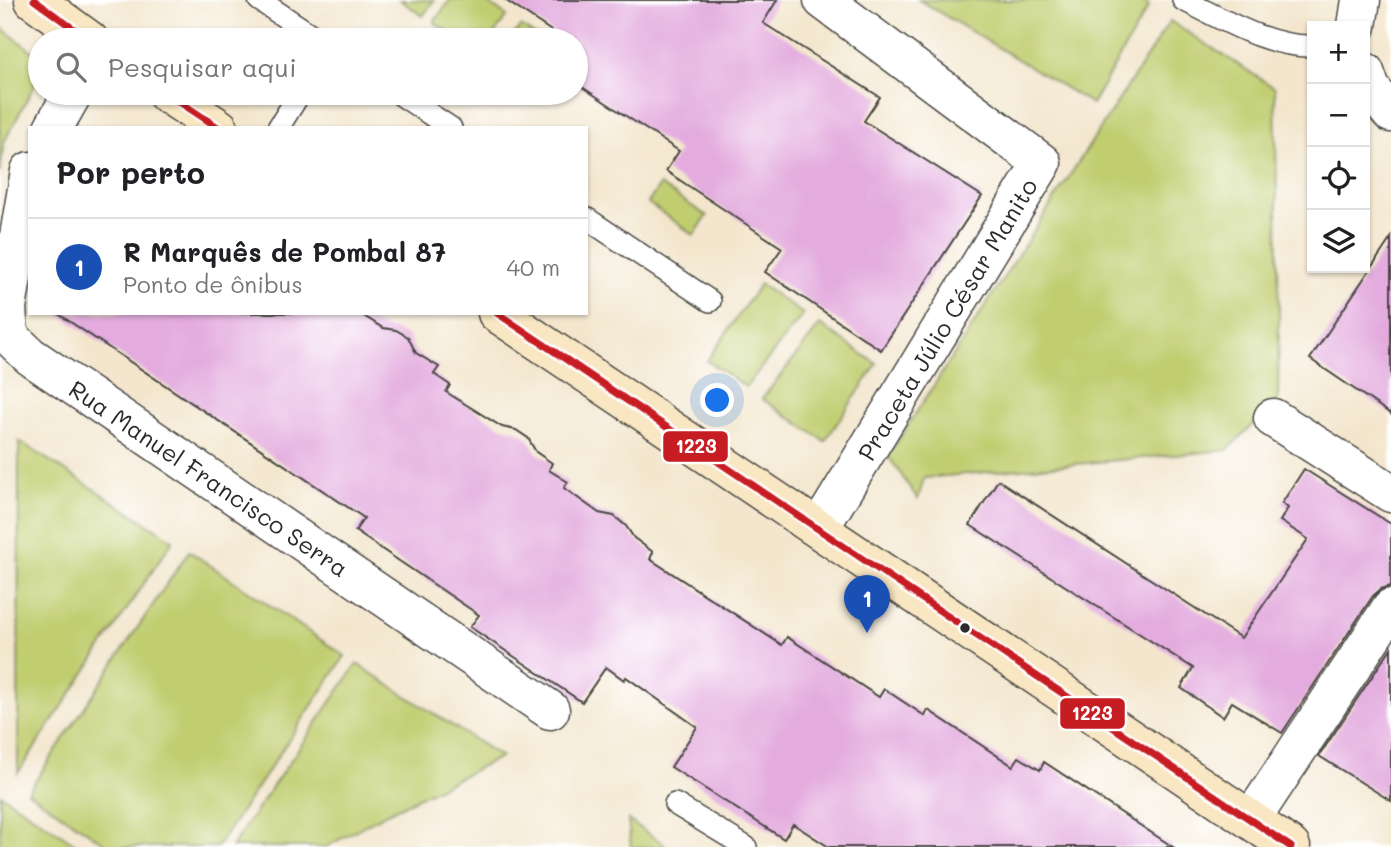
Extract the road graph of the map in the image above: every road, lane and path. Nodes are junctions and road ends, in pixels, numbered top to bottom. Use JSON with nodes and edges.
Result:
{"nodes":[{"id":1,"x":34,"y":0,"type":"edge"},
{"id":2,"x":259,"y":0,"type":"edge"},
{"id":3,"x":823,"y":0,"type":"edge"},
{"id":4,"x":1183,"y":0,"type":"edge"},
{"id":5,"x":1361,"y":0,"type":"edge"},
{"id":6,"x":1358,"y":21,"type":"edge"},
{"id":7,"x":72,"y":28,"type":"edge"},
{"id":8,"x":301,"y":28,"type":"edge"},
{"id":9,"x":1307,"y":46,"type":"edge"},
{"id":10,"x":1369,"y":84,"type":"edge"},
{"id":11,"x":66,"y":105,"type":"edge"},
{"id":12,"x":184,"y":105,"type":"edge"},
{"id":13,"x":292,"y":105,"type":"edge"},
{"id":14,"x":416,"y":105,"type":"edge"},
{"id":15,"x":1391,"y":113,"type":"edge"},
{"id":16,"x":53,"y":126,"type":"edge"},
{"id":17,"x":216,"y":126,"type":"edge"},
{"id":18,"x":279,"y":126,"type":"edge"},
{"id":19,"x":447,"y":126,"type":"edge"},
{"id":20,"x":28,"y":183,"type":"edge"},
{"id":21,"x":588,"y":219,"type":"edge"},
{"id":22,"x":710,"y":301,"type":"dead end"},
{"id":23,"x":500,"y":315,"type":"edge"},
{"id":24,"x":1273,"y":418,"type":"dead end"},
{"id":25,"x":1391,"y":493,"type":"edge"},
{"id":26,"x":819,"y":529,"type":"junction"},
{"id":27,"x":1391,"y":608,"type":"edge"},
{"id":28,"x":550,"y":710,"type":"dead end"},
{"id":29,"x":675,"y":804,"type":"dead end"},
{"id":30,"x":1251,"y":820,"type":"junction"},
{"id":31,"x":746,"y":847,"type":"edge"},
{"id":32,"x":1292,"y":847,"type":"edge"}],
"edges":[{"from":1,"to":7,"type":"street"},
{"from":2,"to":8,"type":"lane"},
{"from":3,"to":26,"type":"street","name":"Praceta Júlio César Manito"},
{"from":4,"to":9,"type":"lane"},
{"from":5,"to":6,"type":"street"},
{"from":10,"to":15,"type":"street"},
{"from":11,"to":16,"type":"street"},
{"from":12,"to":17,"type":"street"},
{"from":13,"to":18,"type":"lane"},
{"from":14,"to":19,"type":"lane"},
{"from":20,"to":28,"type":"street","name":"Rua Manuel Francisco Serra"},
{"from":21,"to":22,"type":"lane"},
{"from":23,"to":26,"type":"street"},
{"from":24,"to":25,"type":"street"},
{"from":26,"to":30,"type":"street"},
{"from":27,"to":30,"type":"street"},
{"from":29,"to":31,"type":"lane"},
{"from":30,"to":32,"type":"street"}]}
